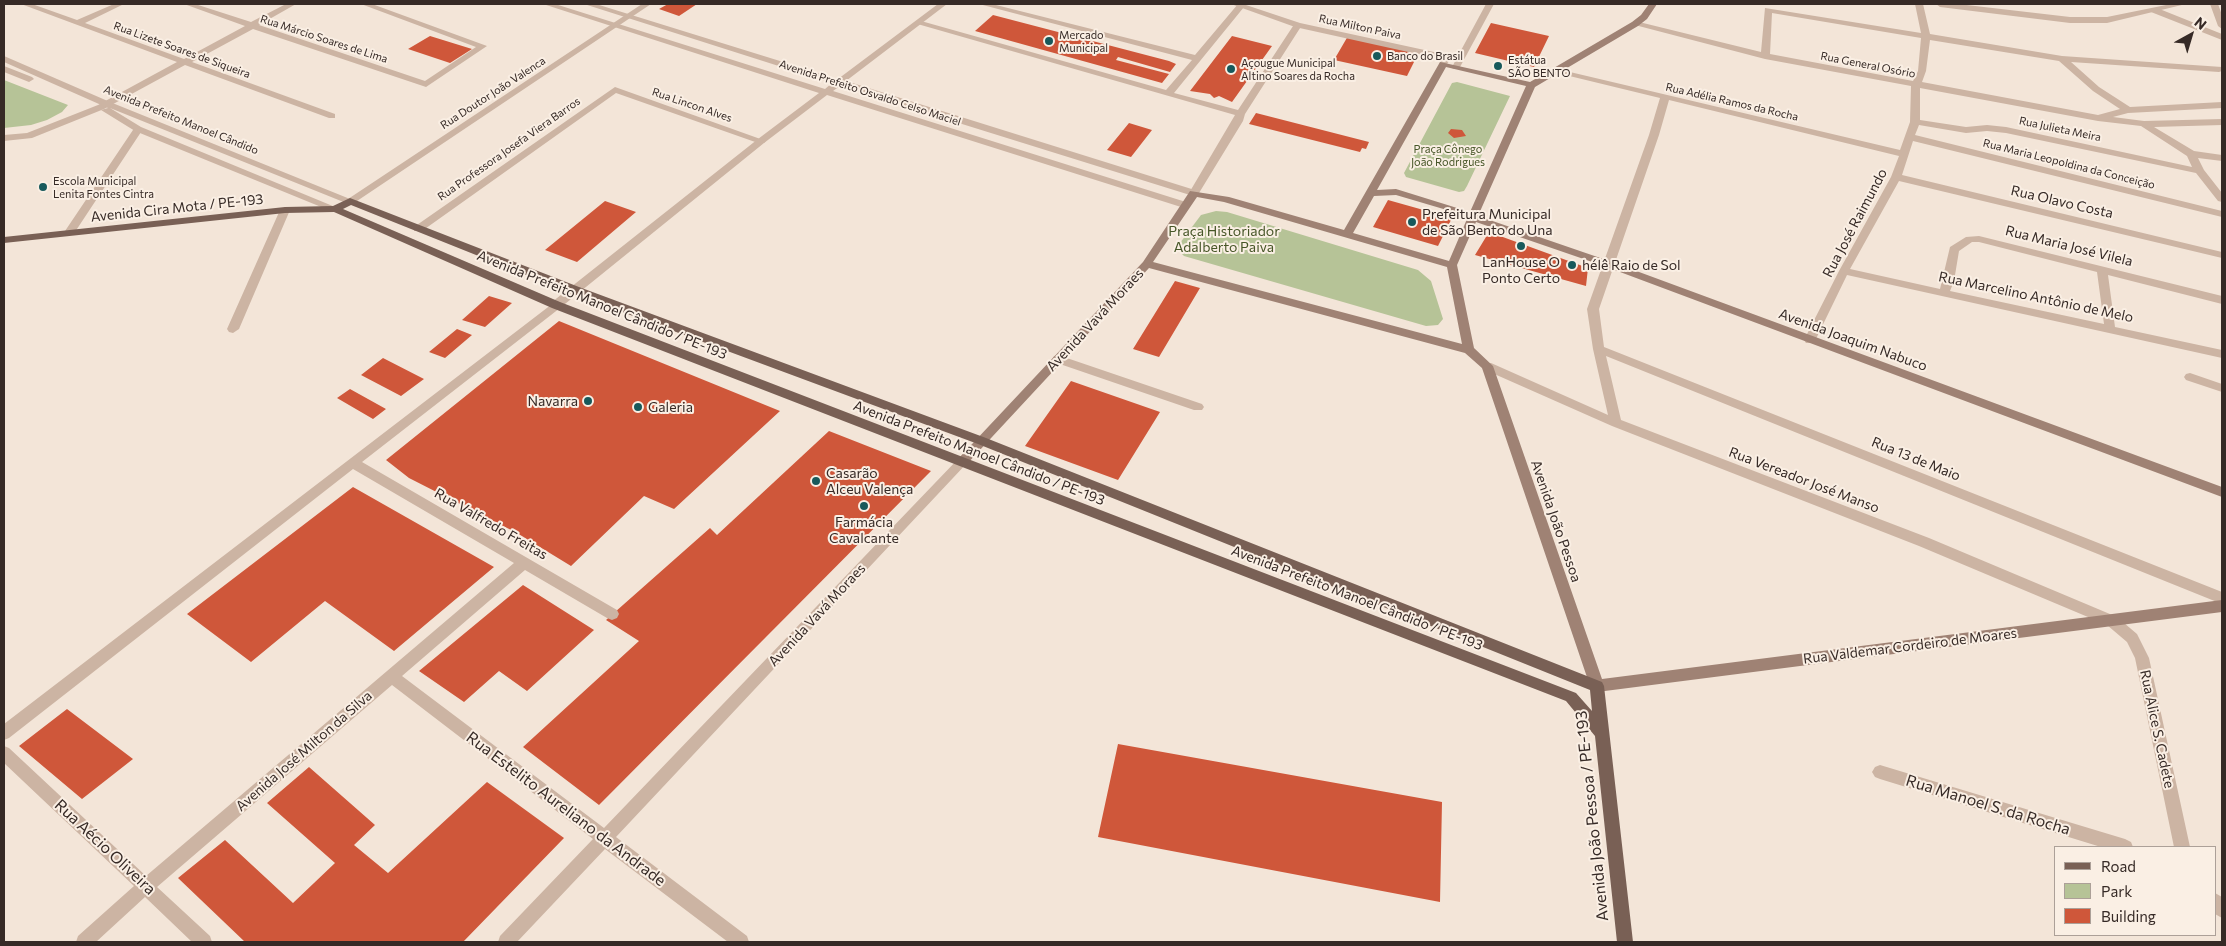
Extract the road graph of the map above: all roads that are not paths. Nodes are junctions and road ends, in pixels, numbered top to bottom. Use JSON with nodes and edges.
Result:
{"nodes":[{"id":1,"x":25,"y":4,"type":"edge"},
{"id":2,"x":120,"y":4,"type":"edge"},
{"id":3,"x":188,"y":4,"type":"edge"},
{"id":4,"x":292,"y":4,"type":"edge"},
{"id":5,"x":365,"y":4,"type":"edge"},
{"id":6,"x":547,"y":4,"type":"edge"},
{"id":7,"x":588,"y":4,"type":"edge"},
{"id":8,"x":647,"y":4,"type":"edge"},
{"id":9,"x":943,"y":4,"type":"edge"},
{"id":10,"x":983,"y":4,"type":"edge"},
{"id":11,"x":1238,"y":4,"type":"edge"},
{"id":12,"x":1490,"y":4,"type":"edge"},
{"id":13,"x":1653,"y":4,"type":"edge"},
{"id":14,"x":1919,"y":4,"type":"edge"},
{"id":15,"x":1940,"y":4,"type":"edge"},
{"id":16,"x":2182,"y":4,"type":"edge"},
{"id":17,"x":2214,"y":4,"type":"edge"},
{"id":18,"x":2154,"y":10,"type":"junction"},
{"id":19,"x":629,"y":16,"type":"junction"},
{"id":20,"x":918,"y":23,"type":"junction"},
{"id":21,"x":78,"y":24,"type":"junction"},
{"id":22,"x":1635,"y":24,"type":"junction"},
{"id":23,"x":616,"y":25,"type":"junction"},
{"id":24,"x":1298,"y":25,"type":"junction"},
{"id":25,"x":250,"y":26,"type":"junction"},
{"id":26,"x":2222,"y":26,"type":"edge"},
{"id":27,"x":1926,"y":35,"type":"junction"},
{"id":28,"x":2222,"y":37,"type":"edge"},
{"id":29,"x":1765,"y":56,"type":"junction"},
{"id":30,"x":1196,"y":58,"type":"junction"},
{"id":31,"x":2062,"y":58,"type":"junction"},
{"id":32,"x":4,"y":59,"type":"edge"},
{"id":33,"x":183,"y":63,"type":"junction"},
{"id":34,"x":1443,"y":64,"type":"junction"},
{"id":35,"x":1456,"y":67,"type":"junction"},
{"id":36,"x":4,"y":69,"type":"edge"},
{"id":37,"x":2219,"y":69,"type":"dead end"},
{"id":38,"x":1556,"y":70,"type":"junction"},
{"id":39,"x":839,"y":82,"type":"junction"},
{"id":40,"x":1531,"y":85,"type":"junction"},
{"id":41,"x":1916,"y":85,"type":"junction"},
{"id":42,"x":615,"y":90,"type":"joint"},
{"id":43,"x":827,"y":91,"type":"junction"},
{"id":44,"x":1168,"y":94,"type":"junction"},
{"id":45,"x":1665,"y":97,"type":"junction"},
{"id":46,"x":104,"y":105,"type":"junction"},
{"id":47,"x":2222,"y":106,"type":"edge"},
{"id":48,"x":2128,"y":110,"type":"junction"},
{"id":49,"x":1240,"y":114,"type":"junction"},
{"id":50,"x":332,"y":116,"type":"dead end"},
{"id":51,"x":2098,"y":118,"type":"junction"},
{"id":52,"x":1915,"y":122,"type":"junction"},
{"id":53,"x":2222,"y":122,"type":"edge"},
{"id":54,"x":2144,"y":124,"type":"junction"},
{"id":55,"x":138,"y":129,"type":"junction"},
{"id":56,"x":1910,"y":137,"type":"junction"},
{"id":57,"x":4,"y":138,"type":"edge"},
{"id":58,"x":761,"y":141,"type":"junction"},
{"id":59,"x":1903,"y":154,"type":"junction"},
{"id":60,"x":2191,"y":154,"type":"junction"},
{"id":61,"x":2222,"y":158,"type":"edge"},
{"id":62,"x":2199,"y":171,"type":"junction"},
{"id":63,"x":1382,"y":173,"type":"junction"},
{"id":64,"x":1896,"y":177,"type":"junction"},
{"id":65,"x":1194,"y":193,"type":"junction"},
{"id":66,"x":1371,"y":193,"type":"junction"},
{"id":67,"x":2222,"y":199,"type":"edge"},
{"id":68,"x":350,"y":201,"type":"junction"},
{"id":69,"x":1482,"y":201,"type":"junction"},
{"id":70,"x":1185,"y":206,"type":"junction"},
{"id":71,"x":335,"y":209,"type":"junction"},
{"id":72,"x":285,"y":210,"type":"junction"},
{"id":73,"x":2222,"y":214,"type":"edge"},
{"id":74,"x":1473,"y":218,"type":"junction"},
{"id":75,"x":418,"y":229,"type":"junction"},
{"id":76,"x":69,"y":233,"type":"junction"},
{"id":77,"x":1348,"y":233,"type":"junction"},
{"id":78,"x":4,"y":240,"type":"edge"},
{"id":79,"x":2222,"y":255,"type":"edge"},
{"id":80,"x":1147,"y":264,"type":"junction"},
{"id":81,"x":1608,"y":264,"type":"junction"},
{"id":82,"x":1452,"y":265,"type":"junction"},
{"id":83,"x":2102,"y":270,"type":"junction"},
{"id":84,"x":1844,"y":271,"type":"junction"},
{"id":85,"x":575,"y":290,"type":"junction"},
{"id":86,"x":1944,"y":293,"type":"junction"},
{"id":87,"x":2222,"y":300,"type":"edge"},
{"id":88,"x":556,"y":304,"type":"junction"},
{"id":89,"x":2110,"y":328,"type":"junction"},
{"id":90,"x":232,"y":329,"type":"dead end"},
{"id":91,"x":1810,"y":340,"type":"junction"},
{"id":92,"x":1599,"y":349,"type":"junction"},
{"id":93,"x":1469,"y":350,"type":"junction"},
{"id":94,"x":2222,"y":354,"type":"edge"},
{"id":95,"x":1058,"y":359,"type":"junction"},
{"id":96,"x":1487,"y":366,"type":"junction"},
{"id":97,"x":2190,"y":377,"type":"dead end"},
{"id":98,"x":2222,"y":388,"type":"edge"},
{"id":99,"x":1198,"y":407,"type":"dead end"},
{"id":100,"x":1616,"y":423,"type":"junction"},
{"id":101,"x":982,"y":441,"type":"junction"},
{"id":102,"x":962,"y":462,"type":"junction"},
{"id":103,"x":353,"y":463,"type":"junction"},
{"id":104,"x":2222,"y":492,"type":"edge"},
{"id":105,"x":525,"y":562,"type":"junction"},
{"id":106,"x":2222,"y":598,"type":"edge"},
{"id":107,"x":2222,"y":606,"type":"edge"},
{"id":108,"x":612,"y":614,"type":"dead end"},
{"id":109,"x":2112,"y":621,"type":"junction"},
{"id":110,"x":391,"y":676,"type":"junction"},
{"id":111,"x":1597,"y":686,"type":"junction"},
{"id":112,"x":4,"y":733,"type":"edge"},
{"id":113,"x":1602,"y":733,"type":"junction"},
{"id":114,"x":4,"y":753,"type":"edge"},
{"id":115,"x":1880,"y":772,"type":"dead end"},
{"id":116,"x":605,"y":838,"type":"junction"},
{"id":117,"x":2122,"y":846,"type":"edge"},
{"id":118,"x":2182,"y":846,"type":"edge"},
{"id":119,"x":147,"y":885,"type":"junction"},
{"id":120,"x":84,"y":942,"type":"edge"},
{"id":121,"x":204,"y":942,"type":"edge"},
{"id":122,"x":506,"y":942,"type":"edge"},
{"id":123,"x":741,"y":942,"type":"edge"},
{"id":124,"x":1625,"y":942,"type":"edge"}],
"edges":[{"from":1,"to":21,"type":"street","name":"Rua Lizete Soares de Siqueira"},
{"from":2,"to":21,"type":"street"},
{"from":3,"to":25,"type":"street","name":"Rua Márcio Soares de Lima"},
{"from":4,"to":25,"type":"street"},
{"from":5,"to":25,"type":"street","name":"Rua Márcio Soares de Lima"},
{"from":6,"to":23,"type":"street","name":"Avenida Prefeito Osvaldo Celso Maciel"},
{"from":7,"to":19,"type":"street","name":"Avenida Prefeito Osvaldo Celso Maciel"},
{"from":8,"to":19,"type":"street","name":"Rua Doutor João Valenca"},
{"from":9,"to":20,"type":"street"},
{"from":10,"to":30,"type":"street"},
{"from":11,"to":24,"type":"street","name":"Rua Milton Paiva"},
{"from":11,"to":30,"type":"street"},
{"from":12,"to":35,"type":"street"},
{"from":13,"to":22,"type":"main road"},
{"from":14,"to":27,"type":"street","name":"Rua José Raimundo"},
{"from":15,"to":18,"type":"street"},
{"from":16,"to":18,"type":"street"},
{"from":17,"to":26,"type":"street"},
{"from":18,"to":28,"type":"street"},
{"from":19,"to":23,"type":"street","name":"Rua Doutor João Valenca"},
{"from":19,"to":39,"type":"street","name":"Avenida Prefeito Osvaldo Celso Maciel"},
{"from":20,"to":39,"type":"street"},
{"from":20,"to":44,"type":"street"},
{"from":21,"to":33,"type":"street","name":"Rua Lizete Soares de Siqueira"},
{"from":22,"to":29,"type":"street","name":"Rua General Osório"},
{"from":22,"to":38,"type":"main road"},
{"from":23,"to":43,"type":"street","name":"Avenida Prefeito Osvaldo Celso Maciel"},
{"from":23,"to":68,"type":"street","name":"Rua Doutor João Valenca"},
{"from":24,"to":34,"type":"street","name":"Rua Milton Paiva"},
{"from":24,"to":49,"type":"street"},
{"from":25,"to":33,"type":"street"},
{"from":27,"to":29,"type":"street"},
{"from":27,"to":31,"type":"street"},
{"from":27,"to":41,"type":"street","name":"Rua José Raimundo"},
{"from":29,"to":41,"type":"street","name":"Rua General Osório"},
{"from":30,"to":44,"type":"street"},
{"from":31,"to":37,"type":"street"},
{"from":31,"to":48,"type":"street"},
{"from":32,"to":46,"type":"street","name":"Avenida Prefeito Manoel Cândido"},
{"from":33,"to":46,"type":"street"},
{"from":33,"to":50,"type":"street","name":"Rua Lizete Soares de Siqueira"},
{"from":34,"to":35,"type":"main road"},
{"from":34,"to":63,"type":"main road"},
{"from":35,"to":40,"type":"main road"},
{"from":36,"to":46,"type":"street","name":"Avenida Prefeito Manoel Cândido"},
{"from":38,"to":40,"type":"main road"},
{"from":38,"to":45,"type":"street","name":"Rua Adélia Ramos da Rocha"},
{"from":39,"to":43,"type":"street"},
{"from":39,"to":65,"type":"street","name":"Avenida Prefeito Osvaldo Celso Maciel"},
{"from":40,"to":69,"type":"main road"},
{"from":41,"to":51,"type":"street","name":"Rua General Osório"},
{"from":41,"to":52,"type":"street","name":"Rua José Raimundo"},
{"from":42,"to":58,"type":"street","name":"Rua Lincon Alves"},
{"from":42,"to":75,"type":"street","name":"Rua Professora Josefa Viera Barros"},
{"from":43,"to":58,"type":"street"},
{"from":43,"to":70,"type":"street","name":"Avenida Prefeito Osvaldo Celso Maciel"},
{"from":44,"to":49,"type":"street"},
{"from":45,"to":59,"type":"street","name":"Rua Adélia Ramos da Rocha"},
{"from":45,"to":81,"type":"street"},
{"from":46,"to":55,"type":"street","name":"Avenida Prefeito Manoel Cândido"},
{"from":46,"to":57,"type":"street"},
{"from":46,"to":68,"type":"street","name":"Avenida Prefeito Manoel Cândido"},
{"from":47,"to":48,"type":"street"},
{"from":48,"to":51,"type":"street"},
{"from":49,"to":65,"type":"street"},
{"from":51,"to":54,"type":"street","name":"Rua General Osório"},
{"from":52,"to":56,"type":"street","name":"Rua José Raimundo"},
{"from":52,"to":62,"type":"street","name":"Rua Julieta Meira"},
{"from":53,"to":54,"type":"street","name":"Rua General Osório"},
{"from":54,"to":60,"type":"street"},
{"from":55,"to":71,"type":"street","name":"Avenida Prefeito Manoel Cândido"},
{"from":55,"to":76,"type":"street"},
{"from":56,"to":59,"type":"street","name":"Rua José Raimundo"},
{"from":56,"to":73,"type":"street","name":"Rua Maria Leopoldina da Conceição"},
{"from":58,"to":85,"type":"street"},
{"from":59,"to":64,"type":"street","name":"Rua José Raimundo"},
{"from":60,"to":61,"type":"street"},
{"from":60,"to":62,"type":"street"},
{"from":62,"to":67,"type":"street"},
{"from":63,"to":66,"type":"main road"},
{"from":63,"to":69,"type":"main road"},
{"from":64,"to":79,"type":"street","name":"Rua Olavo Costa"},
{"from":64,"to":84,"type":"street","name":"Rua José Raimundo"},
{"from":65,"to":70,"type":"main road"},
{"from":65,"to":77,"type":"main road"},
{"from":66,"to":74,"type":"main road"},
{"from":66,"to":77,"type":"main road"},
{"from":68,"to":71,"type":"main road","name":"Avenida Cira Mota / PE-193"},
{"from":68,"to":75,"type":"main road","name":"Avenida Prefeito Manoel Cândido / PE-193"},
{"from":69,"to":74,"type":"main road"},
{"from":70,"to":80,"type":"main road"},
{"from":71,"to":72,"type":"main road","name":"Avenida Cira Mota / PE-193"},
{"from":71,"to":88,"type":"main road","name":"Avenida Prefeito Manoel Cândido / PE-193"},
{"from":72,"to":76,"type":"main road","name":"Avenida Cira Mota / PE-193"},
{"from":72,"to":90,"type":"street"},
{"from":74,"to":81,"type":"main road","name":"Avenida Joaquim Nabuco"},
{"from":74,"to":82,"type":"main road"},
{"from":75,"to":85,"type":"main road","name":"Avenida Prefeito Manoel Cândido / PE-193"},
{"from":76,"to":78,"type":"main road","name":"Avenida Cira Mota / PE-193"},
{"from":77,"to":82,"type":"main road"},
{"from":80,"to":93,"type":"main road"},
{"from":80,"to":95,"type":"main road","name":"Avenida Vavá Moraes"},
{"from":81,"to":91,"type":"main road","name":"Avenida Joaquim Nabuco"},
{"from":81,"to":92,"type":"street"},
{"from":82,"to":93,"type":"main road"},
{"from":83,"to":86,"type":"street","name":"Rua Maria José Vilela"},
{"from":83,"to":87,"type":"street","name":"Rua Maria José Vilela"},
{"from":83,"to":89,"type":"street"},
{"from":84,"to":86,"type":"street","name":"Rua Marcelino Antônio de Melo"},
{"from":84,"to":91,"type":"street","name":"Rua José Raimundo"},
{"from":85,"to":88,"type":"street"},
{"from":85,"to":101,"type":"main road","name":"Avenida Prefeito Manoel Cândido / PE-193"},
{"from":86,"to":89,"type":"street","name":"Rua Marcelino Antônio de Melo"},
{"from":88,"to":102,"type":"main road","name":"Avenida Prefeito Manoel Cândido / PE-193"},
{"from":88,"to":103,"type":"street"},
{"from":89,"to":94,"type":"street","name":"Rua Marcelino Antônio de Melo"},
{"from":91,"to":104,"type":"main road","name":"Avenida Joaquim Nabuco"},
{"from":92,"to":100,"type":"street"},
{"from":92,"to":106,"type":"street","name":"Rua 13 de Maio"},
{"from":93,"to":96,"type":"main road"},
{"from":95,"to":99,"type":"street"},
{"from":95,"to":101,"type":"main road","name":"Avenida Vavá Moraes"},
{"from":96,"to":100,"type":"street","name":"Rua Vereador José Manso"},
{"from":96,"to":111,"type":"main road","name":"Avenida João Pessoa"},
{"from":97,"to":98,"type":"street"},
{"from":100,"to":109,"type":"street","name":"Rua Vereador José Manso"},
{"from":101,"to":102,"type":"main road","name":"Avenida Vavá Moraes"},
{"from":101,"to":111,"type":"main road","name":"Avenida Prefeito Manoel Cândido / PE-193"},
{"from":102,"to":113,"type":"main road","name":"Avenida Prefeito Manoel Cândido / PE-193"},
{"from":102,"to":116,"type":"street","name":"Avenida Vavá Moraes"},
{"from":103,"to":105,"type":"street","name":"Rua Valfredo Freitas"},
{"from":103,"to":112,"type":"street"},
{"from":105,"to":108,"type":"street","name":"Rua Valfredo Freitas"},
{"from":105,"to":110,"type":"street","name":"Avenida José Milton da Silva"},
{"from":107,"to":109,"type":"main road","name":"Rua Valdemar Cordeiro de Moares"},
{"from":109,"to":111,"type":"main road","name":"Rua Valdemar Cordeiro de Moares"},
{"from":109,"to":118,"type":"street","name":"Rua Alice S. Cadete"},
{"from":110,"to":116,"type":"street","name":"Rua Estelito Aureliano da Andrade"},
{"from":110,"to":119,"type":"street","name":"Avenida José Milton da Silva"},
{"from":111,"to":113,"type":"main road","name":"Avenida João Pessoa / PE-193"},
{"from":113,"to":124,"type":"main road","name":"Avenida João Pessoa / PE-193"},
{"from":114,"to":119,"type":"street","name":"Rua Aécio Oliveira"},
{"from":115,"to":117,"type":"street","name":"Rua Manoel S. da Rocha"},
{"from":116,"to":122,"type":"street","name":"Avenida Vavá Moraes"},
{"from":116,"to":123,"type":"street","name":"Rua Estelito Aureliano da Andrade"},
{"from":119,"to":120,"type":"street","name":"Avenida José Milton da Silva"},
{"from":119,"to":121,"type":"street","name":"Rua Aécio Oliveira"}]}
